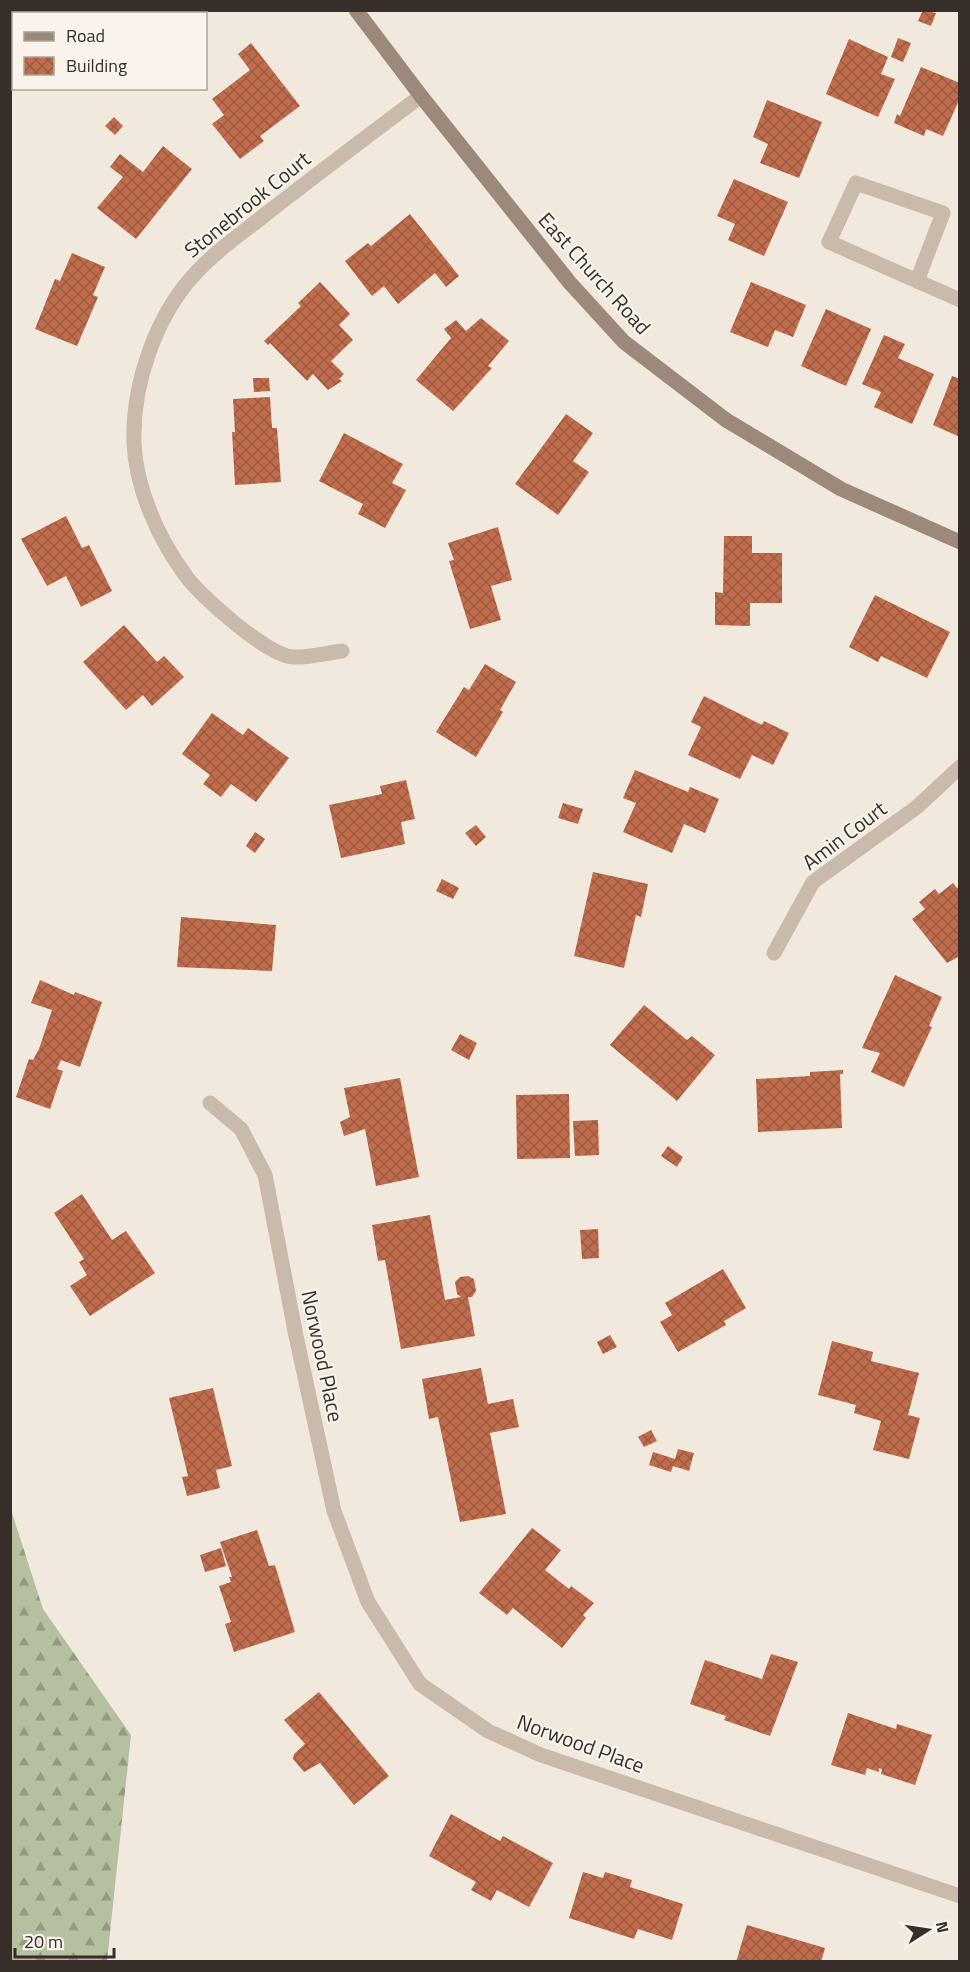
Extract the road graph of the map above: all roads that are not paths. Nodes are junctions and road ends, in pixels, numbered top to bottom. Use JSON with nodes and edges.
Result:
{"nodes":[{"id":1,"x":356,"y":10,"type":"edge"},
{"id":2,"x":420,"y":96,"type":"junction"},
{"id":3,"x":916,"y":281,"type":"junction"},
{"id":4,"x":960,"y":300,"type":"edge"},
{"id":5,"x":960,"y":542,"type":"edge"},
{"id":6,"x":342,"y":651,"type":"dead end"},
{"id":7,"x":960,"y":766,"type":"edge"},
{"id":8,"x":774,"y":952,"type":"dead end"},
{"id":9,"x":210,"y":1103,"type":"dead end"},
{"id":10,"x":960,"y":1896,"type":"edge"}],
"edges":[{"from":1,"to":2,"type":"street","name":"East Church Road"},
{"from":2,"to":5,"type":"street","name":"East Church Road"},
{"from":2,"to":6,"type":"street","name":"Stonebrook Court"},
{"from":3,"to":3,"type":"street"},
{"from":3,"to":4,"type":"street"},
{"from":7,"to":8,"type":"street","name":"Amin Court"},
{"from":9,"to":10,"type":"street","name":"Norwood Place"}]}
